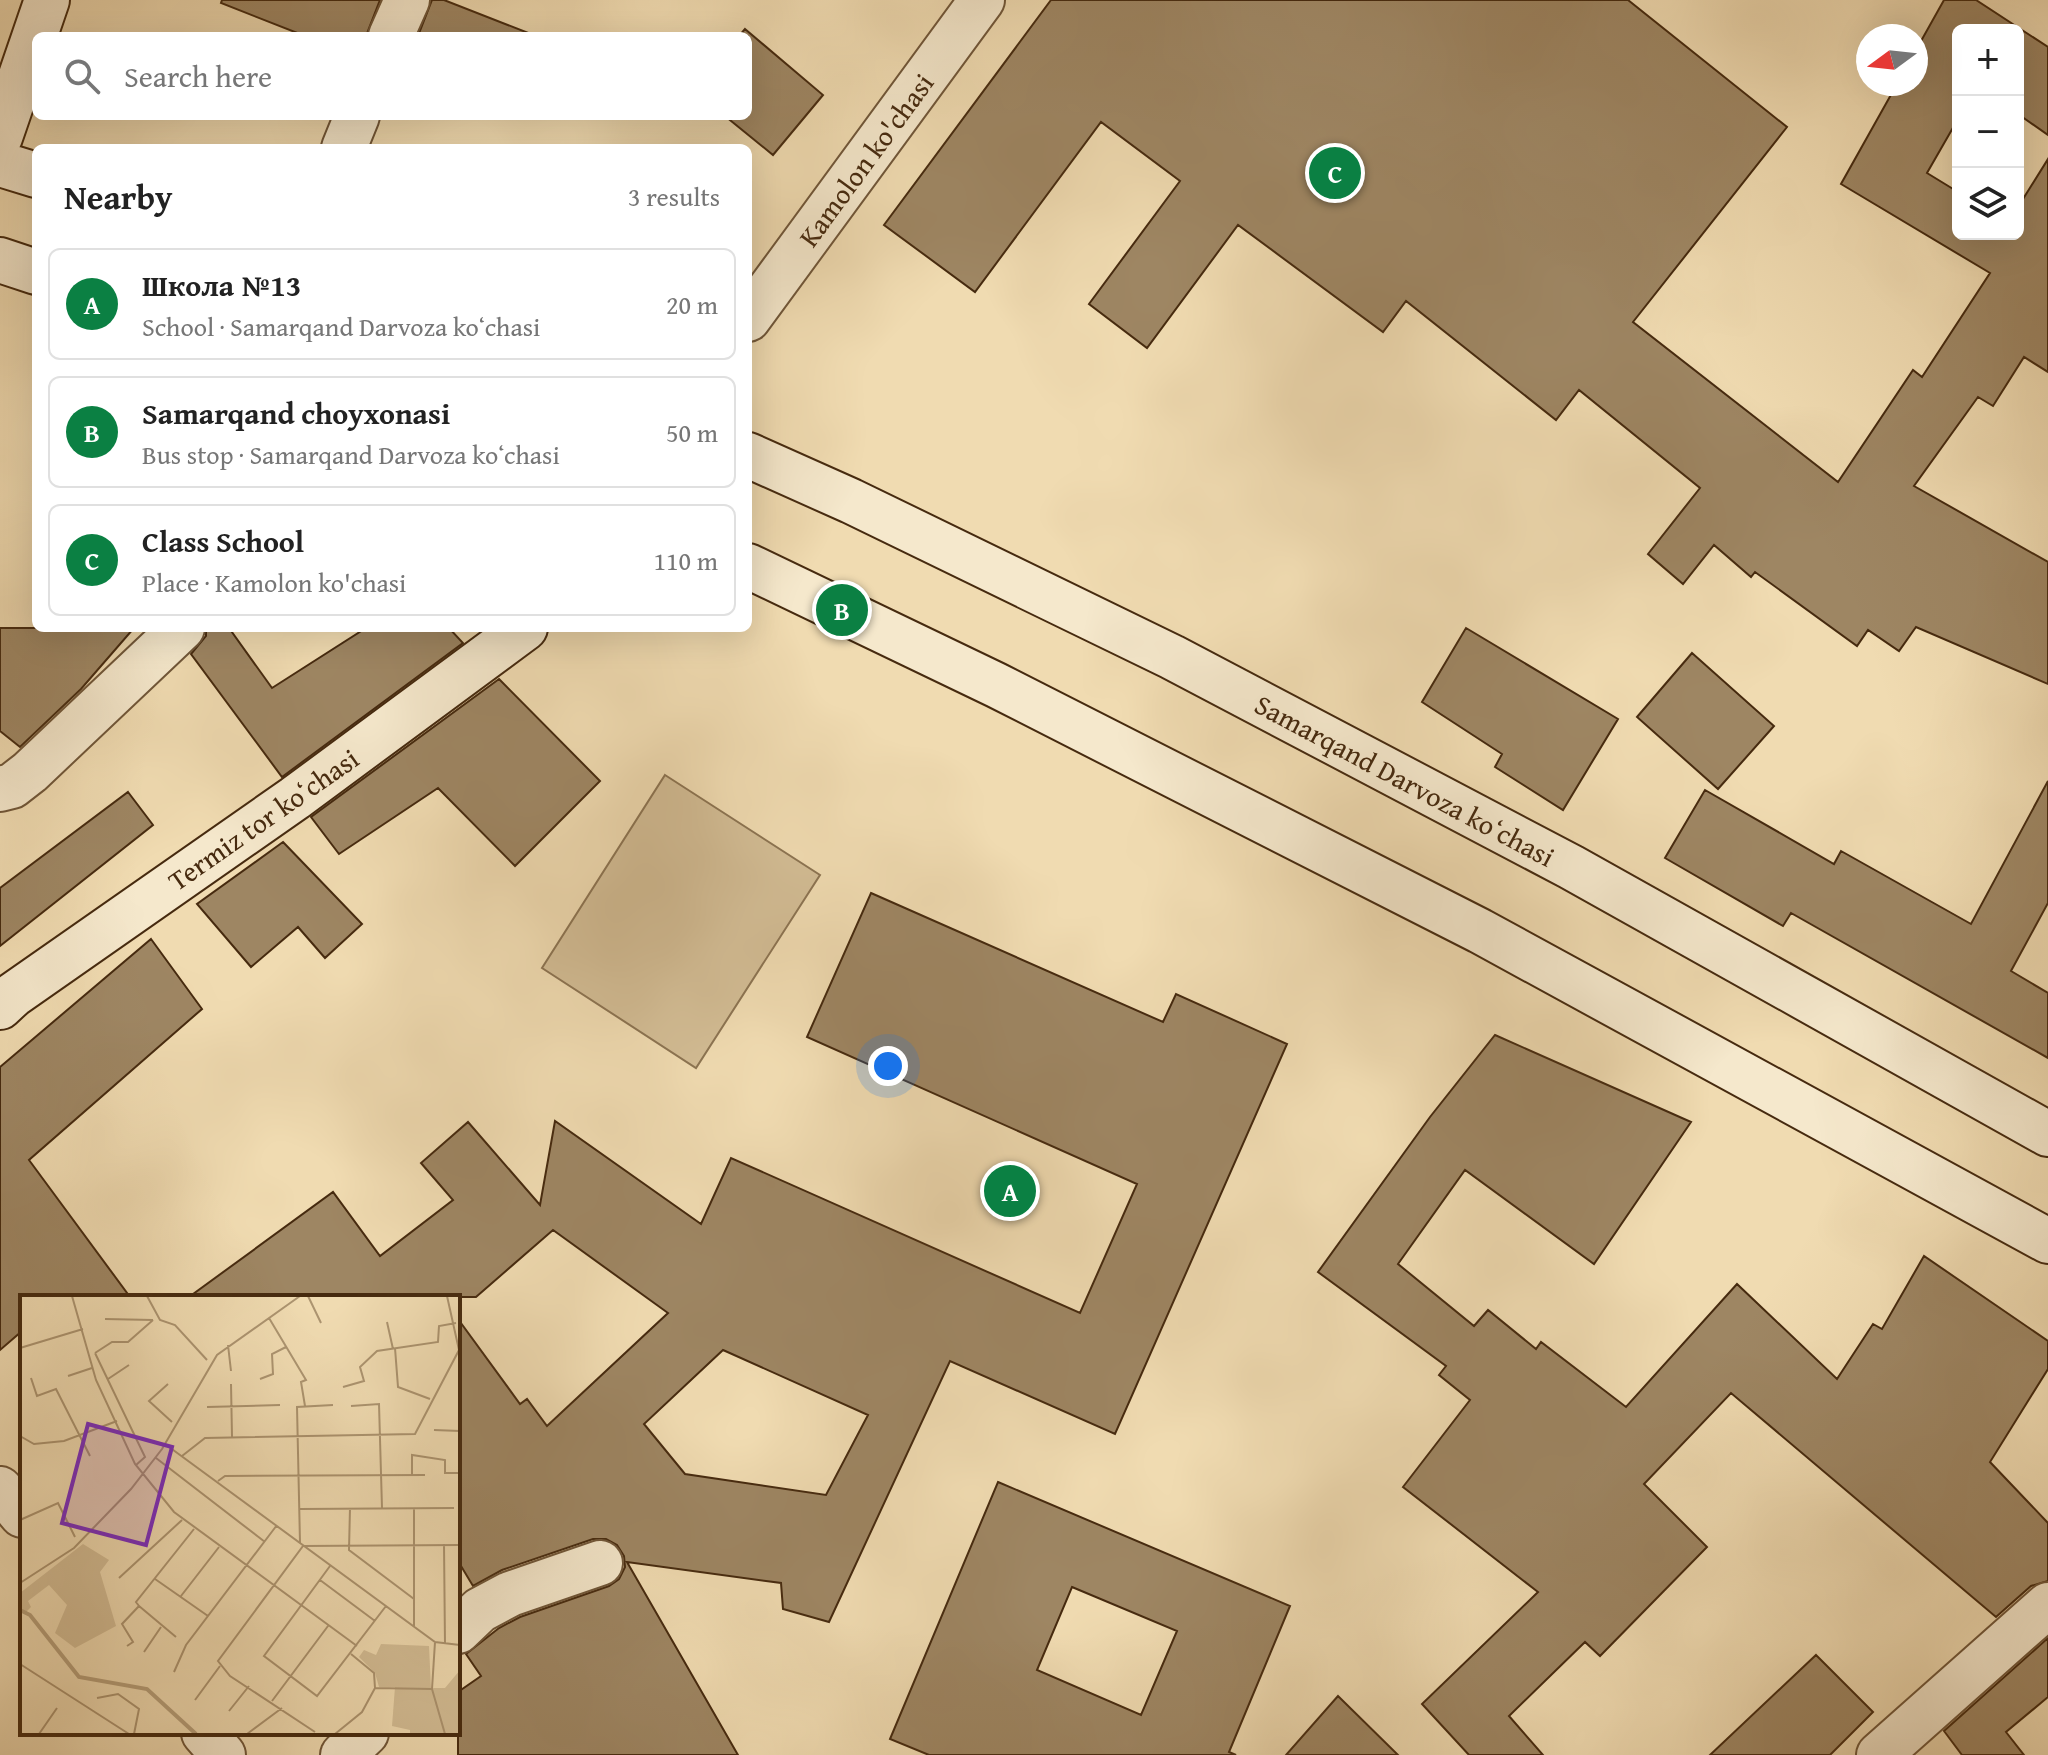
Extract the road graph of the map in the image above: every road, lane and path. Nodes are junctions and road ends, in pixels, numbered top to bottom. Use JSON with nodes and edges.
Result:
{"nodes":[{"id":1,"x":47,"y":0,"type":"edge"},
{"id":2,"x":407,"y":0,"type":"edge"},
{"id":3,"x":982,"y":0,"type":"edge"},
{"id":4,"x":36,"y":32,"type":"edge"},
{"id":5,"x":393,"y":32,"type":"edge"},
{"id":6,"x":32,"y":44,"type":"edge"},
{"id":7,"x":355,"y":120,"type":"edge"},
{"id":8,"x":0,"y":137,"type":"edge"},
{"id":9,"x":346,"y":144,"type":"edge"},
{"id":10,"x":0,"y":164,"type":"edge"},
{"id":11,"x":32,"y":174,"type":"edge"},
{"id":12,"x":0,"y":260,"type":"edge"},
{"id":13,"x":32,"y":271,"type":"edge"},
{"id":14,"x":752,"y":314,"type":"edge"},
{"id":15,"x":752,"y":457,"type":"edge"},
{"id":16,"x":752,"y":568,"type":"edge"},
{"id":17,"x":178,"y":632,"type":"edge"},
{"id":18,"x":520,"y":632,"type":"edge"},
{"id":19,"x":0,"y":789,"type":"edge"},
{"id":20,"x":0,"y":1007,"type":"edge"},
{"id":21,"x":2048,"y":1134,"type":"edge"},
{"id":22,"x":2048,"y":1241,"type":"edge"},
{"id":23,"x":0,"y":1489,"type":"edge"},
{"id":24,"x":20,"y":1513,"type":"edge"},
{"id":25,"x":600,"y":1563,"type":"dead end"},
{"id":26,"x":2048,"y":1605,"type":"edge"},
{"id":27,"x":460,"y":1629,"type":"edge"},
{"id":28,"x":206,"y":1735,"type":"edge"},
{"id":29,"x":364,"y":1735,"type":"edge"},
{"id":30,"x":223,"y":1755,"type":"edge"},
{"id":31,"x":343,"y":1755,"type":"edge"},
{"id":32,"x":1879,"y":1755,"type":"edge"}],
"edges":[{"from":1,"to":4,"type":"main road"},
{"from":2,"to":5,"type":"main road"},
{"from":3,"to":14,"type":"main road","name":"Kamolon ko'chasi"},
{"from":6,"to":8,"type":"main road"},
{"from":7,"to":9,"type":"main road"},
{"from":10,"to":11,"type":"main road"},
{"from":12,"to":13,"type":"main road"},
{"from":15,"to":21,"type":"main road","name":"Samarqand Darvoza koʻchasi"},
{"from":16,"to":22,"type":"main road"},
{"from":17,"to":19,"type":"main road"},
{"from":18,"to":20,"type":"main road","name":"Termiz tor koʻchasi"},
{"from":23,"to":24,"type":"main road"},
{"from":25,"to":27,"type":"main road"},
{"from":26,"to":32,"type":"main road"},
{"from":28,"to":30,"type":"main road"},
{"from":29,"to":31,"type":"main road"}]}
